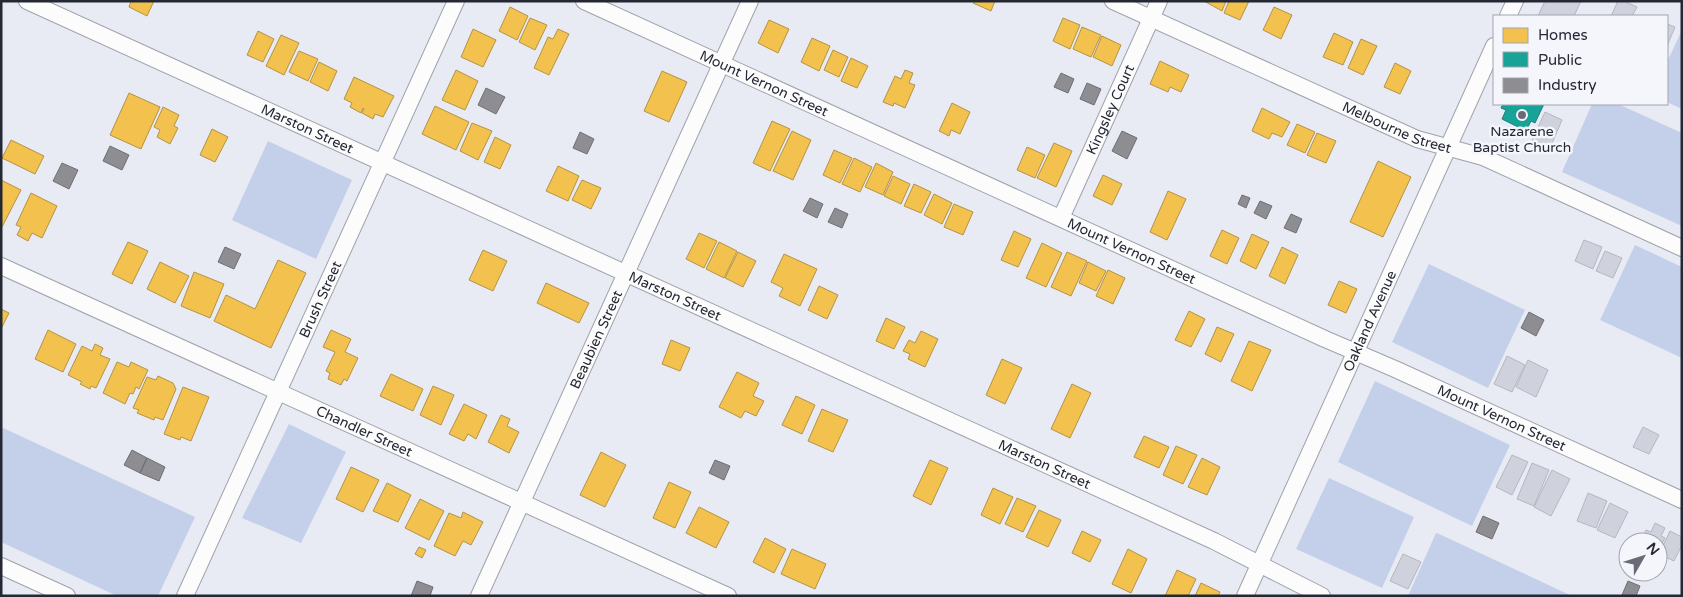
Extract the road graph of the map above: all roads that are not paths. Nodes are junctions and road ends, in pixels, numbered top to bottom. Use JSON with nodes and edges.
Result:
{"nodes":[{"id":1,"x":27,"y":1,"type":"edge"},
{"id":2,"x":456,"y":1,"type":"edge"},
{"id":3,"x":584,"y":1,"type":"edge"},
{"id":4,"x":750,"y":1,"type":"edge"},
{"id":5,"x":1113,"y":1,"type":"edge"},
{"id":6,"x":1159,"y":1,"type":"edge"},
{"id":7,"x":1514,"y":1,"type":"edge"},
{"id":8,"x":1508,"y":15,"type":"edge"},
{"id":9,"x":1151,"y":18,"type":"junction"},
{"id":10,"x":1493,"y":48,"type":"edge"},
{"id":11,"x":722,"y":64,"type":"junction"},
{"id":12,"x":1448,"y":148,"type":"junction"},
{"id":13,"x":382,"y":163,"type":"junction"},
{"id":14,"x":1061,"y":218,"type":"junction"},
{"id":15,"x":1682,"y":248,"type":"edge"},
{"id":16,"x":1,"y":266,"type":"edge"},
{"id":17,"x":626,"y":274,"type":"junction"},
{"id":18,"x":1355,"y":352,"type":"junction"},
{"id":19,"x":278,"y":392,"type":"junction"},
{"id":20,"x":1682,"y":500,"type":"edge"},
{"id":21,"x":522,"y":502,"type":"junction"},
{"id":22,"x":1259,"y":564,"type":"junction"},
{"id":23,"x":1,"y":566,"type":"edge"},
{"id":24,"x":67,"y":596,"type":"edge"},
{"id":25,"x":185,"y":596,"type":"edge"},
{"id":26,"x":479,"y":596,"type":"edge"},
{"id":27,"x":728,"y":596,"type":"edge"},
{"id":28,"x":1245,"y":596,"type":"edge"},
{"id":29,"x":1322,"y":596,"type":"edge"}],
"edges":[{"from":1,"to":13,"type":"street","name":"Marston Street"},
{"from":2,"to":13,"type":"street","name":"Brush Street"},
{"from":3,"to":11,"type":"street","name":"Mount Vernon Street"},
{"from":4,"to":11,"type":"street","name":"Beaubien Street"},
{"from":5,"to":9,"type":"street","name":"Melbourne Street"},
{"from":6,"to":9,"type":"street","name":"Kingsley Court"},
{"from":7,"to":8,"type":"street"},
{"from":9,"to":12,"type":"street","name":"Melbourne Street"},
{"from":9,"to":14,"type":"street","name":"Kingsley Court"},
{"from":10,"to":12,"type":"street","name":"Oakland Avenue"},
{"from":11,"to":14,"type":"street","name":"Mount Vernon Street"},
{"from":11,"to":17,"type":"street","name":"Beaubien Street"},
{"from":12,"to":15,"type":"street","name":"Melbourne Street"},
{"from":12,"to":18,"type":"street","name":"Oakland Avenue"},
{"from":13,"to":17,"type":"street","name":"Marston Street"},
{"from":13,"to":19,"type":"street","name":"Brush Street"},
{"from":14,"to":18,"type":"street","name":"Mount Vernon Street"},
{"from":16,"to":19,"type":"street","name":"Chandler Street"},
{"from":17,"to":21,"type":"street","name":"Beaubien Street"},
{"from":17,"to":22,"type":"street","name":"Marston Street"},
{"from":18,"to":20,"type":"street","name":"Mount Vernon Street"},
{"from":18,"to":22,"type":"street","name":"Oakland Avenue"},
{"from":19,"to":21,"type":"street","name":"Chandler Street"},
{"from":19,"to":25,"type":"street","name":"Brush Street"},
{"from":21,"to":26,"type":"street","name":"Beaubien Street"},
{"from":21,"to":27,"type":"street","name":"Chandler Street"},
{"from":22,"to":28,"type":"street","name":"Oakland Avenue"},
{"from":22,"to":29,"type":"street","name":"Marston Street"},
{"from":23,"to":24,"type":"street"}]}
